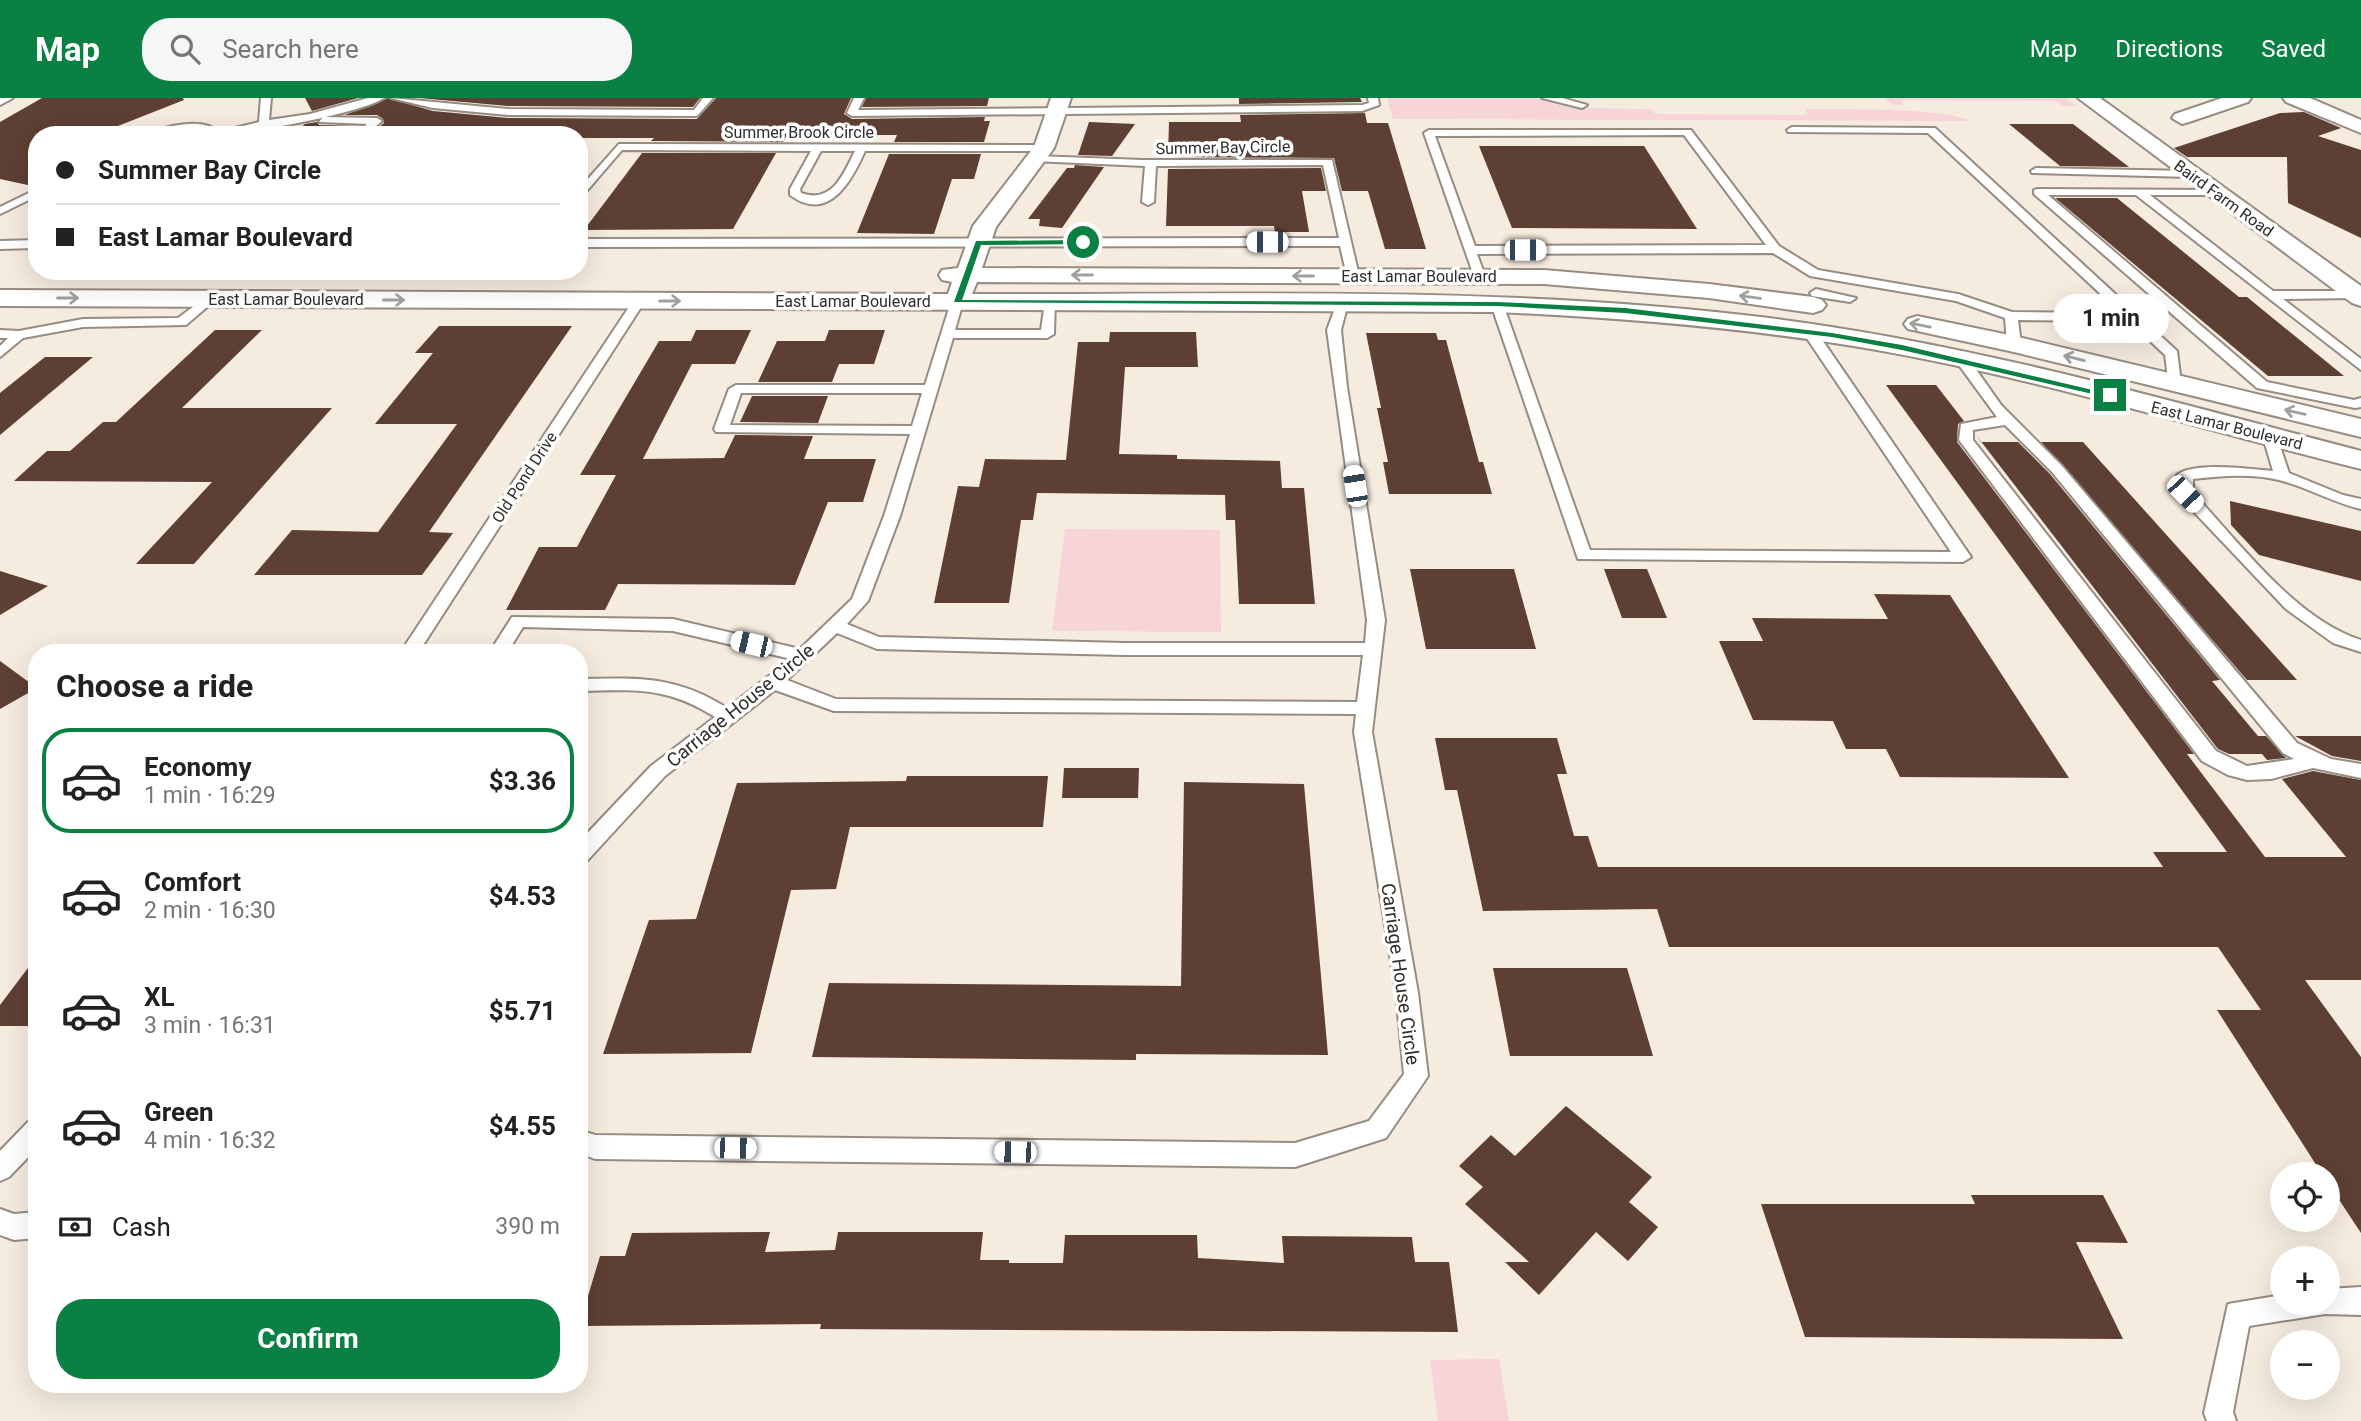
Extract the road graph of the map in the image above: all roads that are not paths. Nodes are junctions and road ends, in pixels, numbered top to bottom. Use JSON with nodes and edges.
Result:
{"nodes":[{"id":1,"x":8,"y":98,"type":"edge"},
{"id":2,"x":266,"y":98,"type":"edge"},
{"id":3,"x":379,"y":98,"type":"edge"},
{"id":4,"x":396,"y":98,"type":"edge"},
{"id":5,"x":708,"y":98,"type":"edge"},
{"id":6,"x":859,"y":98,"type":"edge"},
{"id":7,"x":1373,"y":98,"type":"edge"},
{"id":8,"x":1547,"y":98,"type":"edge"},
{"id":9,"x":2088,"y":98,"type":"edge"},
{"id":10,"x":2241,"y":98,"type":"edge"},
{"id":11,"x":2293,"y":98,"type":"edge"},
{"id":12,"x":0,"y":102,"type":"edge"},
{"id":13,"x":1060,"y":104,"type":"edge"},
{"id":14,"x":1582,"y":106,"type":"dead end"},
{"id":15,"x":311,"y":117,"type":"junction"},
{"id":16,"x":2182,"y":118,"type":"dead end"},
{"id":17,"x":264,"y":124,"type":"junction"},
{"id":18,"x":257,"y":126,"type":"edge"},
{"id":19,"x":371,"y":126,"type":"edge"},
{"id":20,"x":2361,"y":127,"type":"edge"},
{"id":21,"x":1792,"y":130,"type":"dead end"},
{"id":22,"x":818,"y":147,"type":"junction"},
{"id":23,"x":861,"y":148,"type":"junction"},
{"id":24,"x":1040,"y":153,"type":"junction"},
{"id":25,"x":1151,"y":163,"type":"junction"},
{"id":26,"x":2036,"y":171,"type":"dead end"},
{"id":27,"x":2191,"y":174,"type":"junction"},
{"id":28,"x":588,"y":186,"type":"edge"},
{"id":29,"x":2138,"y":192,"type":"junction"},
{"id":30,"x":2215,"y":192,"type":"junction"},
{"id":31,"x":28,"y":196,"type":"edge"},
{"id":32,"x":0,"y":202,"type":"edge"},
{"id":33,"x":1148,"y":202,"type":"dead end"},
{"id":34,"x":13,"y":204,"type":"junction"},
{"id":35,"x":0,"y":211,"type":"edge"},
{"id":36,"x":1345,"y":242,"type":"junction"},
{"id":37,"x":588,"y":243,"type":"edge"},
{"id":38,"x":978,"y":243,"type":"junction"},
{"id":39,"x":28,"y":244,"type":"edge"},
{"id":40,"x":0,"y":245,"type":"edge"},
{"id":41,"x":1775,"y":249,"type":"junction"},
{"id":42,"x":1470,"y":250,"type":"junction"},
{"id":43,"x":1814,"y":273,"type":"junction"},
{"id":44,"x":926,"y":275,"type":"dead end"},
{"id":45,"x":967,"y":275,"type":"junction"},
{"id":46,"x":1353,"y":276,"type":"junction"},
{"id":47,"x":1479,"y":276,"type":"junction"},
{"id":48,"x":1850,"y":279,"type":"junction"},
{"id":49,"x":2270,"y":295,"type":"junction"},
{"id":50,"x":2359,"y":295,"type":"edge"},
{"id":51,"x":0,"y":298,"type":"edge"},
{"id":52,"x":209,"y":299,"type":"junction"},
{"id":53,"x":639,"y":300,"type":"junction"},
{"id":54,"x":957,"y":302,"type":"junction"},
{"id":55,"x":1051,"y":302,"type":"junction"},
{"id":56,"x":1342,"y":303,"type":"junction"},
{"id":57,"x":1497,"y":304,"type":"junction"},
{"id":58,"x":1856,"y":308,"type":"joint"},
{"id":59,"x":1814,"y":310,"type":"junction"},
{"id":60,"x":2011,"y":316,"type":"junction"},
{"id":61,"x":2132,"y":317,"type":"junction"},
{"id":62,"x":1895,"y":320,"type":"dead end"},
{"id":63,"x":0,"y":334,"type":"edge"},
{"id":64,"x":948,"y":334,"type":"junction"},
{"id":65,"x":19,"y":335,"type":"junction"},
{"id":66,"x":2014,"y":344,"type":"junction"},
{"id":67,"x":0,"y":353,"type":"edge"},
{"id":68,"x":1963,"y":361,"type":"junction"},
{"id":69,"x":2361,"y":366,"type":"edge"},
{"id":70,"x":2174,"y":383,"type":"junction"},
{"id":71,"x":930,"y":389,"type":"junction"},
{"id":72,"x":2359,"y":415,"type":"edge"},
{"id":73,"x":2008,"y":420,"type":"junction"},
{"id":74,"x":918,"y":430,"type":"junction"},
{"id":75,"x":2270,"y":437,"type":"junction"},
{"id":76,"x":2361,"y":460,"type":"edge"},
{"id":77,"x":2282,"y":476,"type":"junction"},
{"id":78,"x":2361,"y":504,"type":"edge"},
{"id":79,"x":835,"y":626,"type":"junction"},
{"id":80,"x":415,"y":644,"type":"edge"},
{"id":81,"x":504,"y":644,"type":"edge"},
{"id":82,"x":2361,"y":646,"type":"edge"},
{"id":83,"x":1372,"y":649,"type":"junction"},
{"id":84,"x":804,"y":656,"type":"junction"},
{"id":85,"x":773,"y":682,"type":"junction"},
{"id":86,"x":588,"y":685,"type":"edge"},
{"id":87,"x":1366,"y":708,"type":"junction"},
{"id":88,"x":728,"y":717,"type":"junction"},
{"id":89,"x":2312,"y":761,"type":"junction"},
{"id":90,"x":2361,"y":771,"type":"edge"},
{"id":91,"x":588,"y":846,"type":"edge"},
{"id":92,"x":28,"y":1139,"type":"edge"},
{"id":93,"x":588,"y":1144,"type":"edge"},
{"id":94,"x":0,"y":1169,"type":"edge"},
{"id":95,"x":0,"y":1222,"type":"edge"},
{"id":96,"x":28,"y":1226,"type":"edge"},
{"id":97,"x":2361,"y":1301,"type":"edge"},
{"id":98,"x":2340,"y":1302,"type":"edge"},
{"id":99,"x":2270,"y":1310,"type":"edge"},
{"id":100,"x":2222,"y":1421,"type":"edge"}],
"edges":[{"from":1,"to":12,"type":"lane"},
{"from":2,"to":17,"type":"lane"},
{"from":3,"to":15,"type":"lane"},
{"from":4,"to":5,"type":"lane"},
{"from":6,"to":13,"type":"lane"},
{"from":7,"to":13,"type":"lane"},
{"from":8,"to":14,"type":"lane"},
{"from":9,"to":27,"type":"main road","name":"Baird Farm Road"},
{"from":10,"to":16,"type":"main road"},
{"from":11,"to":20,"type":"main road"},
{"from":13,"to":24,"type":"main road"},
{"from":15,"to":17,"type":"lane"},
{"from":15,"to":19,"type":"lane"},
{"from":17,"to":18,"type":"lane"},
{"from":21,"to":61,"type":"lane"},
{"from":22,"to":23,"type":"lane","name":"Summer Brook Circle"},
{"from":22,"to":23,"type":"lane"},
{"from":22,"to":28,"type":"lane","name":"Summer Brook Circle"},
{"from":23,"to":24,"type":"lane","name":"Summer Brook Circle"},
{"from":24,"to":25,"type":"lane","name":"Summer Bay Circle"},
{"from":24,"to":38,"type":"main road"},
{"from":25,"to":33,"type":"lane"},
{"from":25,"to":36,"type":"lane","name":"Summer Bay Circle"},
{"from":26,"to":27,"type":"lane"},
{"from":27,"to":30,"type":"main road","name":"Baird Farm Road"},
{"from":29,"to":30,"type":"lane"},
{"from":29,"to":49,"type":"lane"},
{"from":29,"to":72,"type":"lane"},
{"from":30,"to":50,"type":"main road","name":"Baird Farm Road"},
{"from":31,"to":34,"type":"lane"},
{"from":32,"to":34,"type":"lane"},
{"from":34,"to":35,"type":"lane"},
{"from":36,"to":38,"type":"lane"},
{"from":36,"to":46,"type":"lane","name":"Summer Bay Circle"},
{"from":37,"to":38,"type":"lane"},
{"from":38,"to":45,"type":"main road"},
{"from":39,"to":40,"type":"lane"},
{"from":41,"to":42,"type":"lane"},
{"from":41,"to":42,"type":"lane"},
{"from":41,"to":43,"type":"lane"},
{"from":42,"to":47,"type":"lane"},
{"from":43,"to":48,"type":"lane"},
{"from":43,"to":59,"type":"lane"},
{"from":44,"to":45,"type":"main road","name":"East Lamar Boulevard"},
{"from":46,"to":45,"type":"main road","name":"East Lamar Boulevard","one_way":true},
{"from":45,"to":54,"type":"main road"},
{"from":46,"to":47,"type":"main road","name":"East Lamar Boulevard"},
{"from":59,"to":47,"type":"main road","name":"East Lamar Boulevard","one_way":true},
{"from":48,"to":58,"type":"lane"},
{"from":48,"to":60,"type":"lane"},
{"from":49,"to":50,"type":"lane"},
{"from":49,"to":69,"type":"lane"},
{"from":51,"to":52,"type":"main road","name":"East Lamar Boulevard","one_way":true},
{"from":52,"to":53,"type":"main road","name":"East Lamar Boulevard","one_way":true},
{"from":52,"to":65,"type":"lane"},
{"from":53,"to":54,"type":"main road","name":"East Lamar Boulevard","one_way":true},
{"from":53,"to":80,"type":"lane","name":"Old Pond Drive"},
{"from":54,"to":55,"type":"main road","name":"East Lamar Boulevard"},
{"from":54,"to":64,"type":"lane","name":"Carriage House Circle"},
{"from":55,"to":56,"type":"main road","name":"East Lamar Boulevard"},
{"from":55,"to":64,"type":"lane"},
{"from":56,"to":57,"type":"main road","name":"East Lamar Boulevard"},
{"from":56,"to":83,"type":"lane","name":"Carriage House Circle"},
{"from":57,"to":59,"type":"main road","name":"East Lamar Boulevard"},
{"from":57,"to":59,"type":"lane"},
{"from":58,"to":59,"type":"main road","name":"East Lamar Boulevard"},
{"from":59,"to":68,"type":"main road","name":"East Lamar Boulevard"},
{"from":60,"to":61,"type":"lane"},
{"from":60,"to":66,"type":"lane"},
{"from":61,"to":70,"type":"lane"},
{"from":66,"to":62,"type":"main road","name":"East Lamar Boulevard","one_way":true},
{"from":63,"to":65,"type":"lane"},
{"from":64,"to":71,"type":"lane","name":"Carriage House Circle"},
{"from":65,"to":67,"type":"lane"},
{"from":70,"to":66,"type":"main road","name":"East Lamar Boulevard","one_way":true},
{"from":68,"to":73,"type":"lane"},
{"from":68,"to":75,"type":"main road","name":"East Lamar Boulevard"},
{"from":72,"to":70,"type":"main road","name":"East Lamar Boulevard","one_way":true},
{"from":71,"to":74,"type":"lane","name":"Carriage House Circle"},
{"from":71,"to":74,"type":"lane"},
{"from":73,"to":89,"type":"lane"},
{"from":73,"to":89,"type":"lane"},
{"from":74,"to":79,"type":"lane","name":"Carriage House Circle"},
{"from":75,"to":76,"type":"main road","name":"East Lamar Boulevard"},
{"from":75,"to":77,"type":"lane"},
{"from":77,"to":78,"type":"lane"},
{"from":77,"to":82,"type":"lane"},
{"from":79,"to":83,"type":"lane"},
{"from":79,"to":84,"type":"lane","name":"Carriage House Circle"},
{"from":81,"to":84,"type":"lane"},
{"from":83,"to":87,"type":"lane","name":"Carriage House Circle"},
{"from":84,"to":85,"type":"lane","name":"Carriage House Circle"},
{"from":85,"to":87,"type":"lane"},
{"from":85,"to":88,"type":"lane","name":"Carriage House Circle"},
{"from":86,"to":88,"type":"lane"},
{"from":87,"to":93,"type":"lane","name":"Carriage House Circle"},
{"from":88,"to":91,"type":"lane","name":"Carriage House Circle"},
{"from":89,"to":90,"type":"lane"},
{"from":92,"to":94,"type":"lane"},
{"from":95,"to":96,"type":"lane"},
{"from":97,"to":98,"type":"lane"},
{"from":99,"to":100,"type":"lane"}]}
